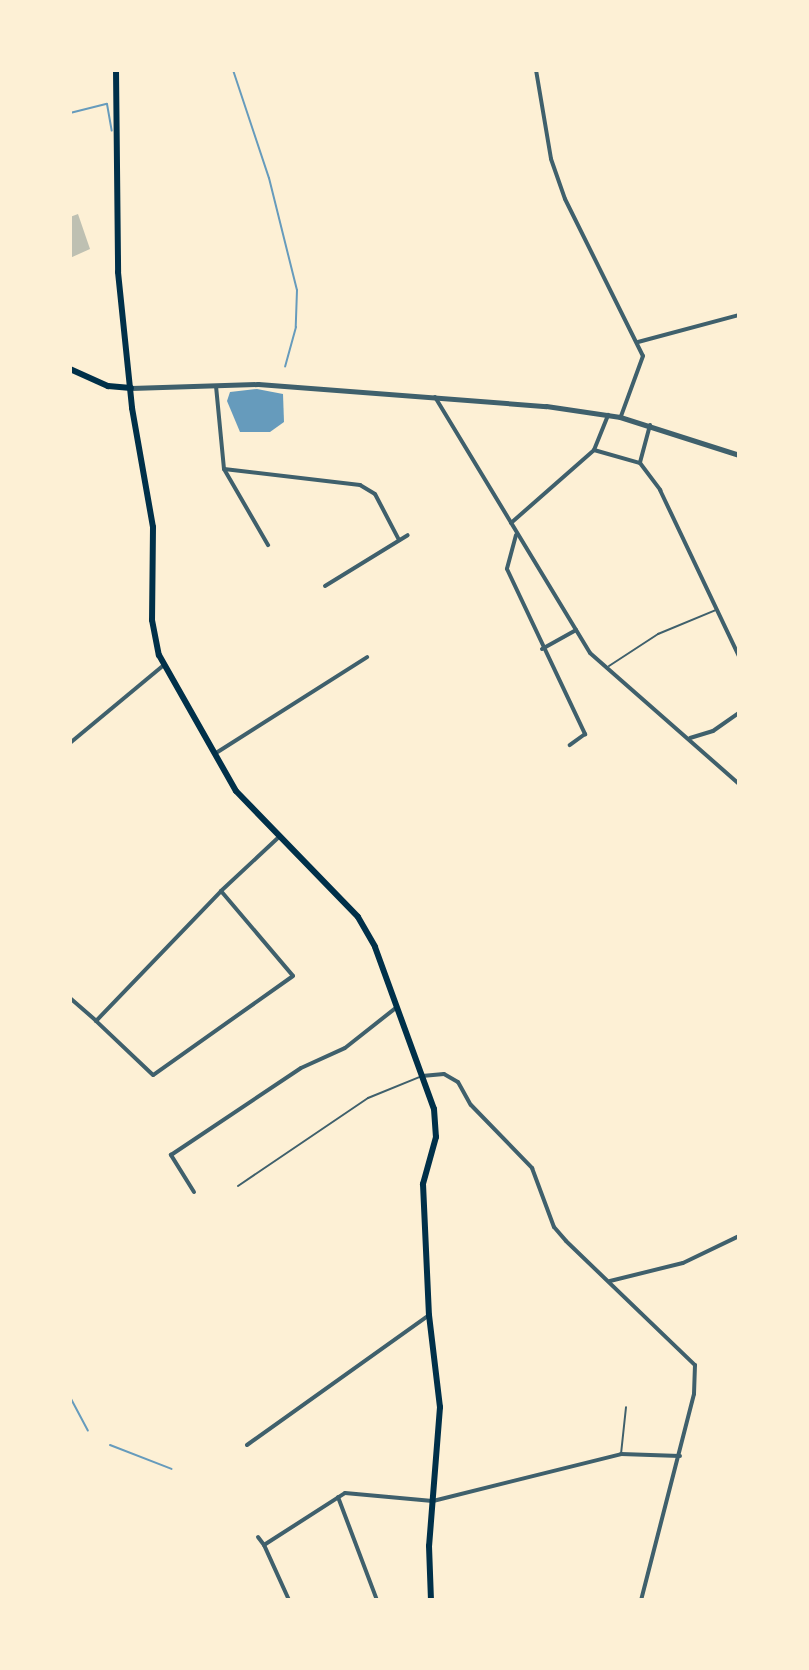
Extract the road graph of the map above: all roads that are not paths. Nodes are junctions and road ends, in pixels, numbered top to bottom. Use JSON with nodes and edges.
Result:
{"nodes":[{"id":1,"x":116,"y":70,"type":"edge"},
{"id":2,"x":536,"y":70,"type":"edge"},
{"id":3,"x":739,"y":315,"type":"edge"},
{"id":4,"x":638,"y":342,"type":"junction"},
{"id":5,"x":70,"y":369,"type":"edge"},
{"id":6,"x":216,"y":383,"type":"junction"},
{"id":7,"x":131,"y":388,"type":"junction"},
{"id":8,"x":435,"y":397,"type":"junction"},
{"id":9,"x":608,"y":415,"type":"junction"},
{"id":10,"x":620,"y":417,"type":"junction"},
{"id":11,"x":650,"y":425,"type":"junction"},
{"id":12,"x":594,"y":450,"type":"junction"},
{"id":13,"x":739,"y":455,"type":"edge"},
{"id":14,"x":640,"y":463,"type":"junction"},
{"id":15,"x":224,"y":469,"type":"junction"},
{"id":16,"x":511,"y":523,"type":"junction"},
{"id":17,"x":408,"y":535,"type":"dead end"},
{"id":18,"x":516,"y":535,"type":"junction"},
{"id":19,"x":399,"y":540,"type":"junction"},
{"id":20,"x":268,"y":545,"type":"dead end"},
{"id":21,"x":325,"y":586,"type":"dead end"},
{"id":22,"x":717,"y":609,"type":"junction"},
{"id":23,"x":576,"y":630,"type":"junction"},
{"id":24,"x":542,"y":649,"type":"junction"},
{"id":25,"x":739,"y":656,"type":"edge"},
{"id":26,"x":367,"y":657,"type":"dead end"},
{"id":27,"x":164,"y":665,"type":"junction"},
{"id":28,"x":606,"y":667,"type":"junction"},
{"id":29,"x":739,"y":713,"type":"edge"},
{"id":30,"x":690,"y":738,"type":"junction"},
{"id":31,"x":70,"y":743,"type":"edge"},
{"id":32,"x":570,"y":745,"type":"dead end"},
{"id":33,"x":214,"y":754,"type":"junction"},
{"id":34,"x":739,"y":784,"type":"edge"},
{"id":35,"x":280,"y":836,"type":"junction"},
{"id":36,"x":221,"y":891,"type":"junction"},
{"id":37,"x":70,"y":998,"type":"edge"},
{"id":38,"x":397,"y":1007,"type":"junction"},
{"id":39,"x":96,"y":1021,"type":"junction"},
{"id":40,"x":422,"y":1076,"type":"junction"},
{"id":41,"x":238,"y":1186,"type":"dead end"},
{"id":42,"x":194,"y":1192,"type":"dead end"},
{"id":43,"x":739,"y":1236,"type":"edge"},
{"id":44,"x":608,"y":1281,"type":"junction"},
{"id":45,"x":429,"y":1315,"type":"junction"},
{"id":46,"x":626,"y":1407,"type":"dead end"},
{"id":47,"x":247,"y":1445,"type":"dead end"},
{"id":48,"x":621,"y":1454,"type":"junction"},
{"id":49,"x":680,"y":1456,"type":"junction"},
{"id":50,"x":338,"y":1497,"type":"junction"},
{"id":51,"x":433,"y":1501,"type":"junction"},
{"id":52,"x":258,"y":1537,"type":"dead end"},
{"id":53,"x":264,"y":1545,"type":"junction"},
{"id":54,"x":289,"y":1600,"type":"edge"},
{"id":55,"x":377,"y":1600,"type":"edge"},
{"id":56,"x":431,"y":1600,"type":"edge"},
{"id":57,"x":641,"y":1600,"type":"edge"}],
"edges":[{"from":1,"to":7,"type":"main road"},
{"from":2,"to":4,"type":"street"},
{"from":3,"to":4,"type":"street"},
{"from":4,"to":10,"type":"street"},
{"from":5,"to":7,"type":"main road"},
{"from":6,"to":7,"type":"street"},
{"from":6,"to":8,"type":"street"},
{"from":6,"to":15,"type":"street"},
{"from":7,"to":27,"type":"main road"},
{"from":8,"to":9,"type":"street"},
{"from":8,"to":16,"type":"street"},
{"from":9,"to":10,"type":"street"},
{"from":9,"to":12,"type":"street"},
{"from":10,"to":11,"type":"street"},
{"from":11,"to":13,"type":"street"},
{"from":11,"to":14,"type":"street"},
{"from":12,"to":14,"type":"street"},
{"from":12,"to":16,"type":"street"},
{"from":14,"to":22,"type":"street"},
{"from":15,"to":19,"type":"street"},
{"from":15,"to":20,"type":"street"},
{"from":16,"to":18,"type":"street"},
{"from":17,"to":19,"type":"street"},
{"from":18,"to":23,"type":"street"},
{"from":18,"to":24,"type":"street"},
{"from":19,"to":21,"type":"street"},
{"from":22,"to":25,"type":"street"},
{"from":22,"to":28,"type":"lane"},
{"from":23,"to":24,"type":"street"},
{"from":23,"to":28,"type":"street"},
{"from":24,"to":32,"type":"street"},
{"from":26,"to":33,"type":"street"},
{"from":27,"to":31,"type":"street"},
{"from":27,"to":33,"type":"main road"},
{"from":28,"to":30,"type":"street"},
{"from":29,"to":30,"type":"street"},
{"from":30,"to":34,"type":"street"},
{"from":33,"to":35,"type":"main road"},
{"from":35,"to":36,"type":"street"},
{"from":35,"to":38,"type":"main road"},
{"from":36,"to":39,"type":"street"},
{"from":36,"to":39,"type":"street"},
{"from":37,"to":39,"type":"street"},
{"from":38,"to":40,"type":"main road"},
{"from":38,"to":42,"type":"street"},
{"from":40,"to":41,"type":"lane"},
{"from":40,"to":44,"type":"street"},
{"from":40,"to":45,"type":"main road"},
{"from":43,"to":44,"type":"street"},
{"from":44,"to":49,"type":"street"},
{"from":45,"to":47,"type":"street"},
{"from":45,"to":51,"type":"main road"},
{"from":46,"to":48,"type":"lane"},
{"from":48,"to":49,"type":"street"},
{"from":48,"to":51,"type":"street"},
{"from":49,"to":57,"type":"street"},
{"from":50,"to":51,"type":"street"},
{"from":50,"to":53,"type":"street"},
{"from":50,"to":55,"type":"street"},
{"from":51,"to":56,"type":"main road"},
{"from":52,"to":53,"type":"street"},
{"from":53,"to":54,"type":"street"}]}
